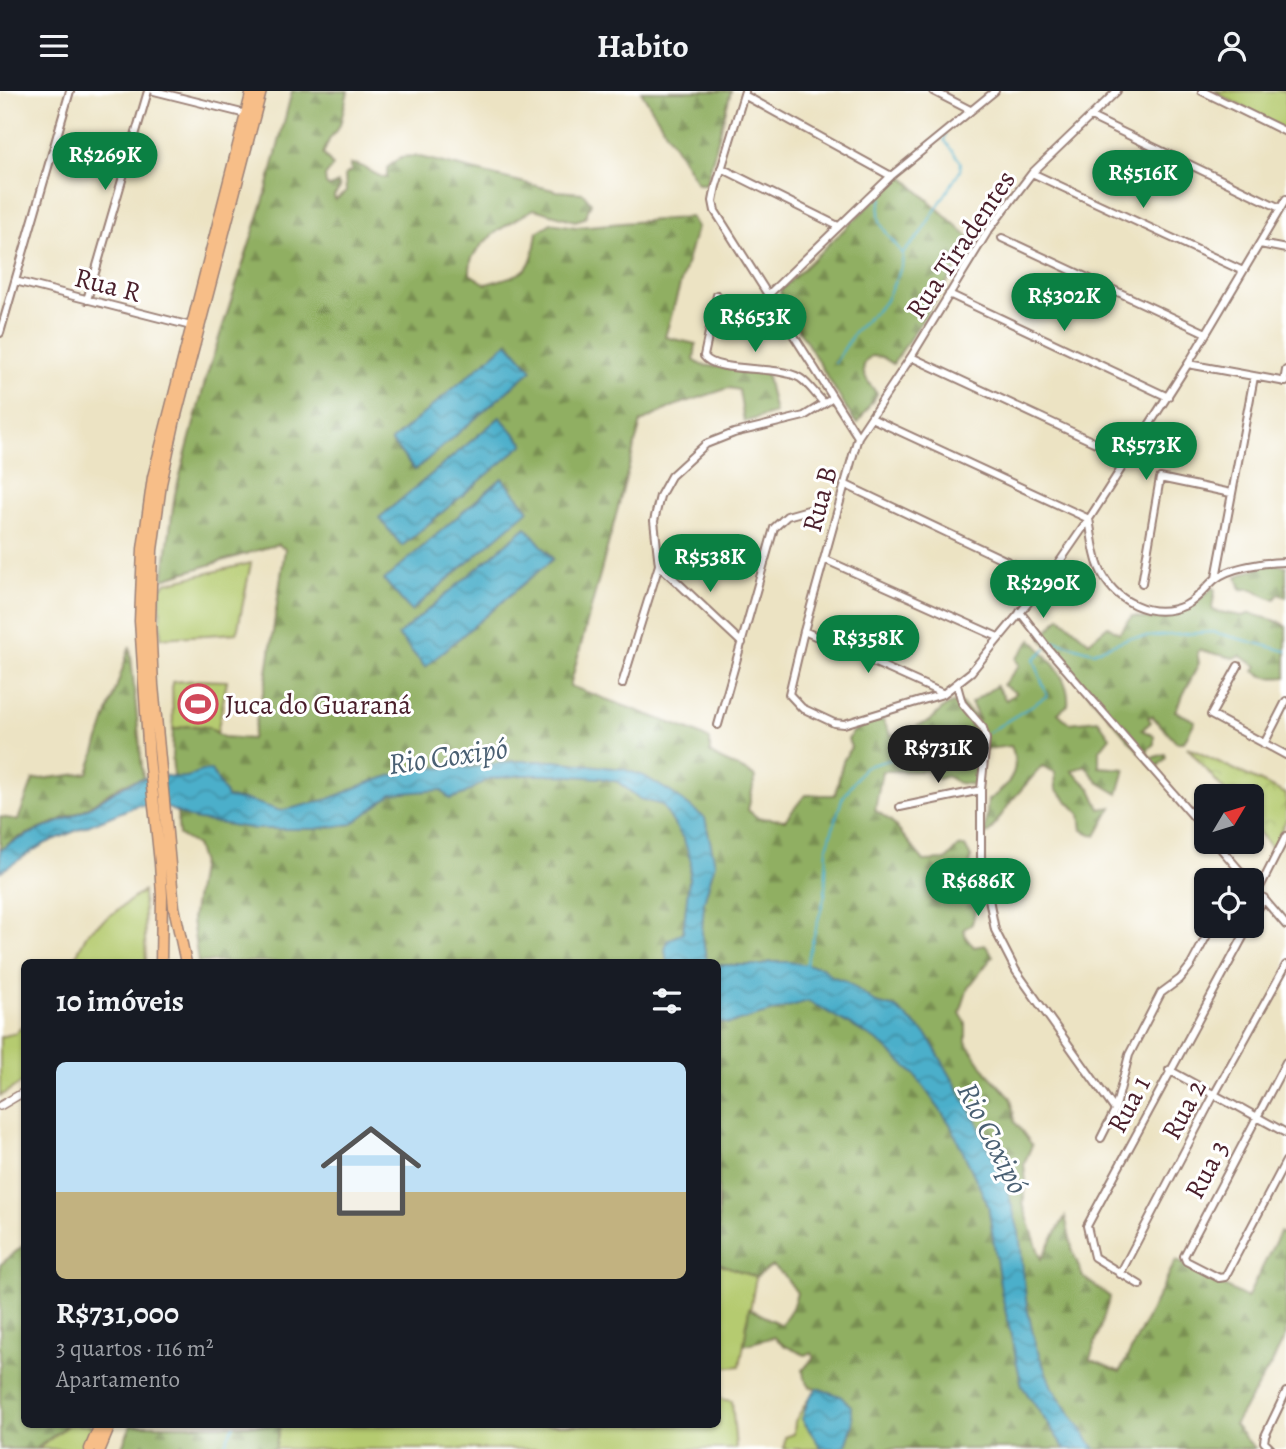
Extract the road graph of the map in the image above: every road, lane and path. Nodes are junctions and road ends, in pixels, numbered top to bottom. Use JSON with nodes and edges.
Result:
{"nodes":[{"id":1,"x":70,"y":91,"type":"edge"},
{"id":2,"x":148,"y":91,"type":"edge"},
{"id":3,"x":154,"y":91,"type":"edge"},
{"id":4,"x":252,"y":91,"type":"edge"},
{"id":5,"x":261,"y":91,"type":"edge"},
{"id":6,"x":933,"y":91,"type":"edge"},
{"id":7,"x":995,"y":91,"type":"edge"},
{"id":8,"x":1117,"y":91,"type":"edge"},
{"id":9,"x":1202,"y":91,"type":"edge"},
{"id":10,"x":744,"y":93,"type":"edge"},
{"id":11,"x":970,"y":110,"type":"junction"},
{"id":12,"x":246,"y":114,"type":"junction"},
{"id":13,"x":1091,"y":117,"type":"junction"},
{"id":14,"x":1286,"y":132,"type":"edge"},
{"id":15,"x":722,"y":168,"type":"junction"},
{"id":16,"x":1032,"y":173,"type":"junction"},
{"id":17,"x":891,"y":176,"type":"junction"},
{"id":18,"x":1286,"y":199,"type":"edge"},
{"id":19,"x":1280,"y":208,"type":"junction"},
{"id":20,"x":838,"y":226,"type":"junction"},
{"id":21,"x":1002,"y":238,"type":"dead end"},
{"id":22,"x":1260,"y":244,"type":"junction"},
{"id":23,"x":1286,"y":249,"type":"edge"},
{"id":24,"x":1243,"y":271,"type":"junction"},
{"id":25,"x":15,"y":281,"type":"junction"},
{"id":26,"x":948,"y":294,"type":"junction"},
{"id":27,"x":717,"y":295,"type":"dead end"},
{"id":28,"x":768,"y":295,"type":"junction"},
{"id":29,"x":87,"y":300,"type":"junction"},
{"id":30,"x":191,"y":326,"type":"junction"},
{"id":31,"x":0,"y":333,"type":"edge"},
{"id":32,"x":1206,"y":333,"type":"junction"},
{"id":33,"x":911,"y":357,"type":"junction"},
{"id":34,"x":1188,"y":364,"type":"junction"},
{"id":35,"x":1286,"y":370,"type":"edge"},
{"id":36,"x":1254,"y":377,"type":"junction"},
{"id":37,"x":1285,"y":382,"type":"edge"},
{"id":38,"x":1168,"y":397,"type":"junction"},
{"id":39,"x":833,"y":398,"type":"junction"},
{"id":40,"x":823,"y":402,"type":"junction"},
{"id":41,"x":871,"y":418,"type":"junction"},
{"id":42,"x":858,"y":437,"type":"junction"},
{"id":43,"x":1128,"y":458,"type":"junction"},
{"id":44,"x":844,"y":484,"type":"junction"},
{"id":45,"x":1231,"y":493,"type":"junction"},
{"id":46,"x":819,"y":507,"type":"dead end"},
{"id":47,"x":1089,"y":519,"type":"junction"},
{"id":48,"x":824,"y":559,"type":"junction"},
{"id":49,"x":1286,"y":562,"type":"edge"},
{"id":50,"x":659,"y":565,"type":"junction"},
{"id":51,"x":1216,"y":578,"type":"junction"},
{"id":52,"x":1047,"y":580,"type":"junction"},
{"id":53,"x":1142,"y":583,"type":"dead end"},
{"id":54,"x":1020,"y":612,"type":"junction"},
{"id":55,"x":804,"y":631,"type":"junction"},
{"id":56,"x":998,"y":637,"type":"junction"},
{"id":57,"x":741,"y":643,"type":"junction"},
{"id":58,"x":1238,"y":666,"type":"dead end"},
{"id":59,"x":622,"y":684,"type":"dead end"},
{"id":60,"x":957,"y":685,"type":"junction"},
{"id":61,"x":943,"y":694,"type":"junction"},
{"id":62,"x":1286,"y":701,"type":"edge"},
{"id":63,"x":718,"y":725,"type":"dead end"},
{"id":64,"x":1264,"y":744,"type":"junction"},
{"id":65,"x":1286,"y":755,"type":"edge"},
{"id":66,"x":981,"y":790,"type":"junction"},
{"id":67,"x":900,"y":807,"type":"dead end"},
{"id":68,"x":1194,"y":817,"type":"edge"},
{"id":69,"x":1286,"y":836,"type":"edge"},
{"id":70,"x":163,"y":843,"type":"junction"},
{"id":71,"x":1225,"y":854,"type":"edge"},
{"id":72,"x":1237,"y":868,"type":"edge"},
{"id":73,"x":1264,"y":879,"type":"edge"},
{"id":74,"x":1264,"y":898,"type":"edge"},
{"id":75,"x":1286,"y":925,"type":"edge"},
{"id":76,"x":1206,"y":938,"type":"edge"},
{"id":77,"x":1242,"y":938,"type":"edge"},
{"id":78,"x":161,"y":959,"type":"edge"},
{"id":79,"x":185,"y":959,"type":"edge"},
{"id":80,"x":1286,"y":965,"type":"edge"},
{"id":81,"x":1286,"y":1062,"type":"edge"},
{"id":82,"x":1169,"y":1070,"type":"junction"},
{"id":83,"x":21,"y":1094,"type":"edge"},
{"id":84,"x":1214,"y":1095,"type":"junction"},
{"id":85,"x":0,"y":1106,"type":"edge"},
{"id":86,"x":1115,"y":1110,"type":"junction"},
{"id":87,"x":1257,"y":1117,"type":"junction"},
{"id":88,"x":1286,"y":1133,"type":"edge"},
{"id":89,"x":1101,"y":1138,"type":"dead end"},
{"id":90,"x":1286,"y":1161,"type":"edge"},
{"id":91,"x":1120,"y":1274,"type":"junction"},
{"id":92,"x":1140,"y":1285,"type":"dead end"},
{"id":93,"x":1286,"y":1392,"type":"edge"},
{"id":94,"x":99,"y":1428,"type":"edge"},
{"id":95,"x":109,"y":1428,"type":"edge"},
{"id":96,"x":90,"y":1449,"type":"edge"},
{"id":97,"x":100,"y":1449,"type":"edge"},
{"id":98,"x":1271,"y":1449,"type":"edge"}],
"edges":[{"from":1,"to":25,"type":"street"},
{"from":2,"to":29,"type":"street"},
{"from":3,"to":12,"type":"street"},
{"from":4,"to":12,"type":"main road"},
{"from":5,"to":70,"type":"main road"},
{"from":6,"to":11,"type":"street"},
{"from":7,"to":11,"type":"street"},
{"from":8,"to":13,"type":"street","name":"Rua Tiradentes"},
{"from":9,"to":14,"type":"street"},
{"from":10,"to":15,"type":"street"},
{"from":10,"to":17,"type":"street"},
{"from":11,"to":17,"type":"street"},
{"from":12,"to":30,"type":"main road"},
{"from":13,"to":16,"type":"street","name":"Rua Tiradentes"},
{"from":13,"to":19,"type":"street"},
{"from":15,"to":20,"type":"street"},
{"from":15,"to":28,"type":"street"},
{"from":16,"to":24,"type":"street"},
{"from":16,"to":26,"type":"street","name":"Rua Tiradentes"},
{"from":17,"to":20,"type":"street"},
{"from":18,"to":19,"type":"street"},
{"from":19,"to":22,"type":"street"},
{"from":20,"to":28,"type":"street"},
{"from":21,"to":32,"type":"street"},
{"from":22,"to":23,"type":"street"},
{"from":22,"to":24,"type":"street"},
{"from":24,"to":32,"type":"street"},
{"from":25,"to":29,"type":"street","name":"Rua R"},
{"from":25,"to":31,"type":"street"},
{"from":26,"to":33,"type":"street","name":"Rua Tiradentes"},
{"from":26,"to":38,"type":"street"},
{"from":27,"to":40,"type":"street"},
{"from":28,"to":39,"type":"street"},
{"from":29,"to":30,"type":"street","name":"Rua R"},
{"from":30,"to":70,"type":"main road"},
{"from":32,"to":34,"type":"street"},
{"from":33,"to":41,"type":"street","name":"Rua Tiradentes"},
{"from":33,"to":43,"type":"street"},
{"from":34,"to":36,"type":"street"},
{"from":34,"to":38,"type":"street"},
{"from":35,"to":37,"type":"street"},
{"from":36,"to":37,"type":"street"},
{"from":36,"to":45,"type":"street"},
{"from":38,"to":43,"type":"street"},
{"from":39,"to":40,"type":"street"},
{"from":39,"to":42,"type":"street"},
{"from":40,"to":50,"type":"street"},
{"from":41,"to":42,"type":"street","name":"Rua Tiradentes"},
{"from":41,"to":47,"type":"street"},
{"from":42,"to":44,"type":"street","name":"Rua B"},
{"from":43,"to":47,"type":"street"},
{"from":44,"to":48,"type":"street","name":"Rua B"},
{"from":44,"to":52,"type":"street"},
{"from":45,"to":51,"type":"street"},
{"from":45,"to":53,"type":"street"},
{"from":46,"to":57,"type":"street"},
{"from":47,"to":51,"type":"street"},
{"from":47,"to":52,"type":"street"},
{"from":48,"to":55,"type":"street","name":"Rua B"},
{"from":48,"to":56,"type":"street"},
{"from":49,"to":51,"type":"street"},
{"from":50,"to":57,"type":"street"},
{"from":50,"to":59,"type":"street"},
{"from":52,"to":54,"type":"street"},
{"from":54,"to":56,"type":"street"},
{"from":54,"to":68,"type":"street"},
{"from":55,"to":61,"type":"street"},
{"from":55,"to":61,"type":"street","name":"Rua B"},
{"from":56,"to":60,"type":"street"},
{"from":57,"to":63,"type":"street"},
{"from":58,"to":64,"type":"street"},
{"from":60,"to":61,"type":"street"},
{"from":60,"to":66,"type":"street"},
{"from":62,"to":64,"type":"street"},
{"from":64,"to":65,"type":"street"},
{"from":66,"to":67,"type":"street"},
{"from":66,"to":86,"type":"street"},
{"from":69,"to":73,"type":"street"},
{"from":70,"to":78,"type":"main road"},
{"from":70,"to":79,"type":"main road"},
{"from":71,"to":72,"type":"street"},
{"from":74,"to":75,"type":"street"},
{"from":76,"to":86,"type":"street"},
{"from":77,"to":82,"type":"street","name":"Rua 1"},
{"from":80,"to":84,"type":"street","name":"Rua 2"},
{"from":81,"to":87,"type":"street","name":"Rua 3"},
{"from":82,"to":84,"type":"street"},
{"from":82,"to":91,"type":"street","name":"Rua 1"},
{"from":83,"to":85,"type":"street"},
{"from":84,"to":87,"type":"street"},
{"from":84,"to":91,"type":"street","name":"Rua 2"},
{"from":86,"to":89,"type":"street"},
{"from":87,"to":88,"type":"street"},
{"from":87,"to":90,"type":"street","name":"Rua 3"},
{"from":91,"to":92,"type":"street","name":"Rua 1"},
{"from":93,"to":98,"type":"street"},
{"from":94,"to":96,"type":"main road"},
{"from":95,"to":97,"type":"main road"}]}
